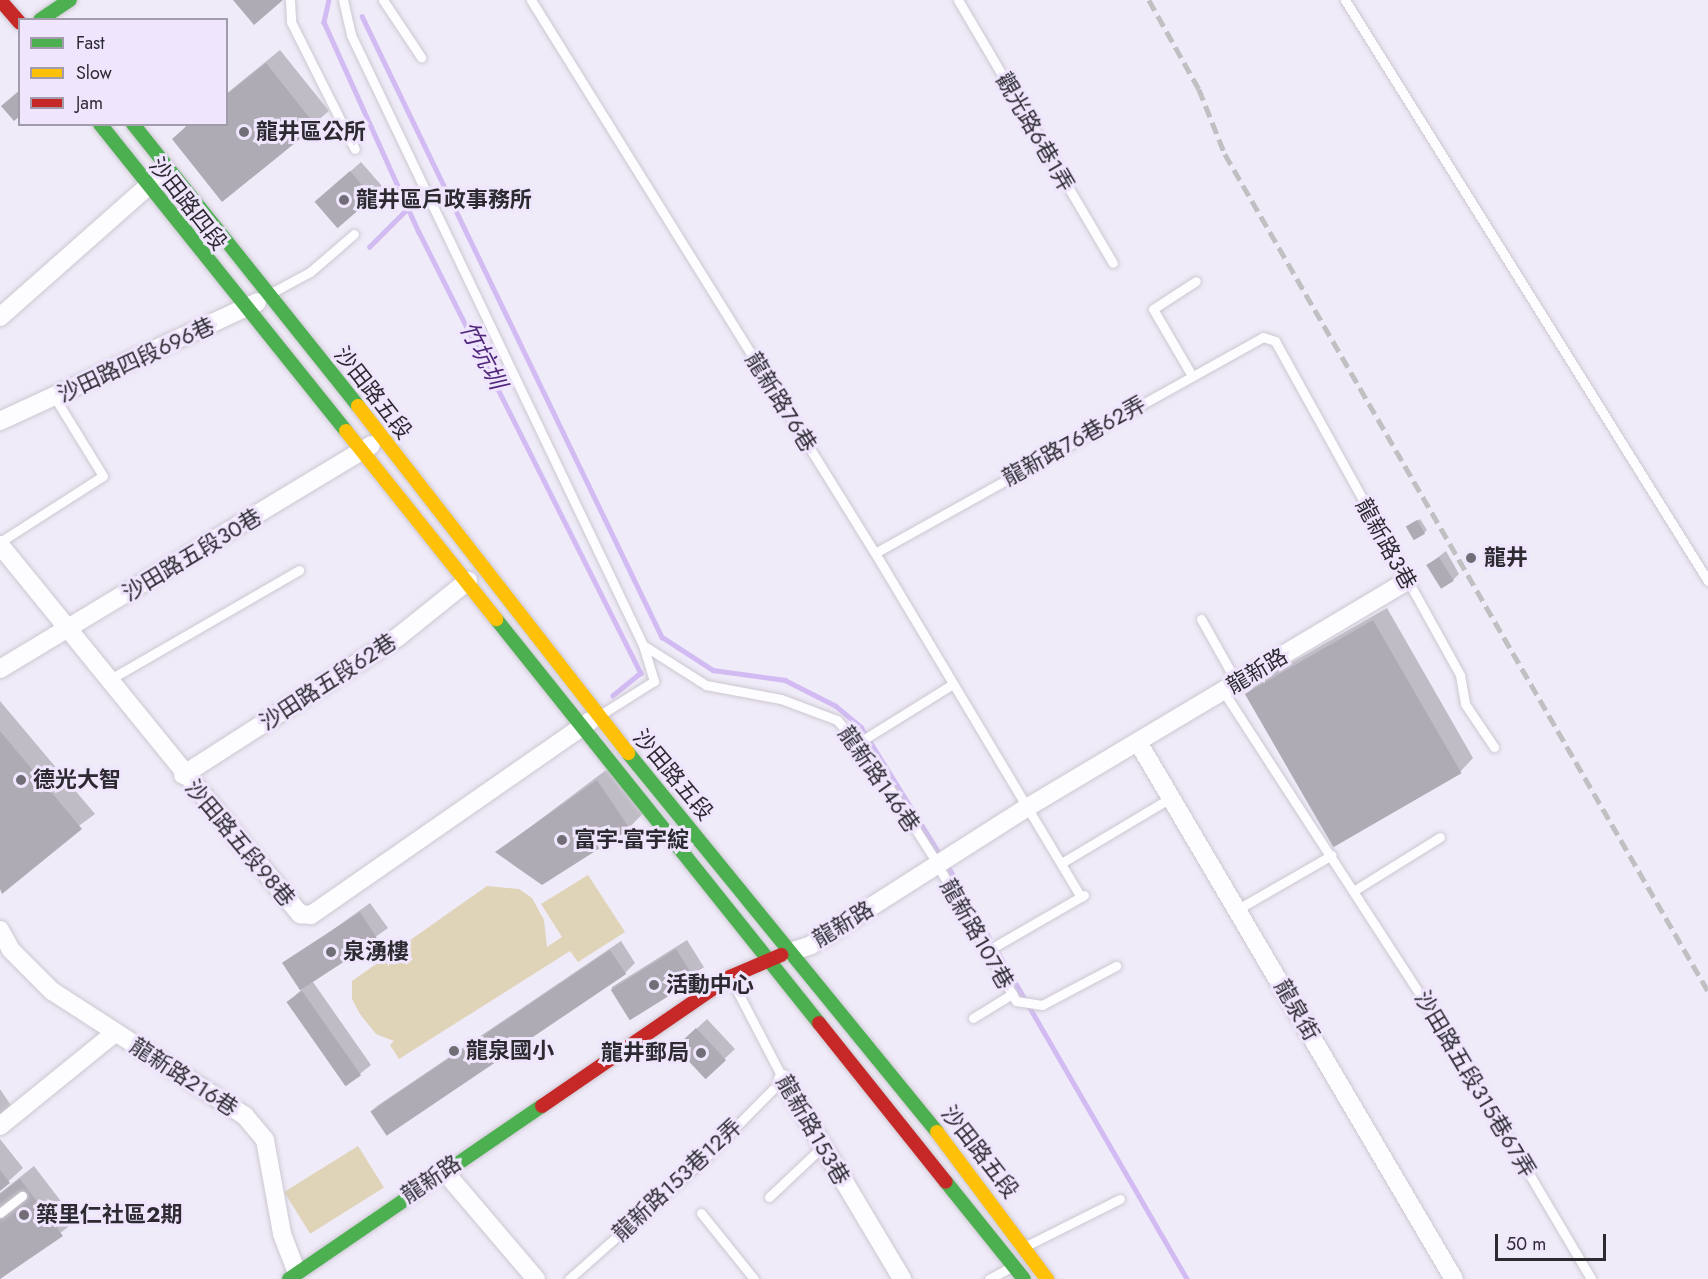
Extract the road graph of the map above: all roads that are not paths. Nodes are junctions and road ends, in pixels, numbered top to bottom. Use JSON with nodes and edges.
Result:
{"nodes":[{"id":1,"x":0,"y":0,"type":"edge"},
{"id":2,"x":34,"y":0,"type":"edge"},
{"id":3,"x":70,"y":0,"type":"edge"},
{"id":4,"x":290,"y":0,"type":"edge"},
{"id":5,"x":343,"y":0,"type":"edge"},
{"id":6,"x":383,"y":0,"type":"edge"},
{"id":7,"x":531,"y":0,"type":"edge"},
{"id":8,"x":958,"y":0,"type":"edge"},
{"id":9,"x":1345,"y":0,"type":"edge"},
{"id":10,"x":46,"y":18,"type":"edge"},
{"id":11,"x":18,"y":21,"type":"edge"},
{"id":12,"x":422,"y":57,"type":"dead end"},
{"id":13,"x":102,"y":126,"type":"edge"},
{"id":14,"x":135,"y":126,"type":"edge"},
{"id":15,"x":355,"y":149,"type":"dead end"},
{"id":16,"x":168,"y":169,"type":"junction"},
{"id":17,"x":148,"y":186,"type":"junction"},
{"id":18,"x":210,"y":221,"type":"junction"},
{"id":19,"x":354,"y":234,"type":"dead end"},
{"id":20,"x":189,"y":239,"type":"junction"},
{"id":21,"x":1113,"y":263,"type":"dead end"},
{"id":22,"x":1196,"y":281,"type":"dead end"},
{"id":23,"x":269,"y":295,"type":"junction"},
{"id":24,"x":242,"y":309,"type":"junction"},
{"id":25,"x":0,"y":317,"type":"edge"},
{"id":26,"x":1275,"y":341,"type":"joint"},
{"id":27,"x":1191,"y":375,"type":"junction"},
{"id":28,"x":55,"y":398,"type":"junction"},
{"id":29,"x":0,"y":421,"type":"edge"},
{"id":30,"x":382,"y":438,"type":"junction"},
{"id":31,"x":361,"y":452,"type":"junction"},
{"id":32,"x":0,"y":543,"type":"edge"},
{"id":33,"x":875,"y":553,"type":"junction"},
{"id":34,"x":299,"y":570,"type":"dead end"},
{"id":35,"x":1407,"y":581,"type":"junction"},
{"id":36,"x":1708,"y":581,"type":"edge"},
{"id":37,"x":468,"y":582,"type":"junction"},
{"id":38,"x":1201,"y":619,"type":"dead end"},
{"id":39,"x":67,"y":631,"type":"junction"},
{"id":40,"x":643,"y":645,"type":"junction"},
{"id":41,"x":0,"y":669,"type":"edge"},
{"id":42,"x":107,"y":681,"type":"junction"},
{"id":43,"x":951,"y":685,"type":"junction"},
{"id":44,"x":1230,"y":687,"type":"junction"},
{"id":45,"x":599,"y":715,"type":"junction"},
{"id":46,"x":581,"y":728,"type":"junction"},
{"id":47,"x":860,"y":742,"type":"junction"},
{"id":48,"x":1138,"y":742,"type":"junction"},
{"id":49,"x":1494,"y":747,"type":"dead end"},
{"id":50,"x":183,"y":775,"type":"junction"},
{"id":51,"x":1172,"y":797,"type":"junction"},
{"id":52,"x":1028,"y":807,"type":"junction"},
{"id":53,"x":1440,"y":837,"type":"dead end"},
{"id":54,"x":1332,"y":855,"type":"junction"},
{"id":55,"x":1063,"y":862,"type":"junction"},
{"id":56,"x":943,"y":864,"type":"junction"},
{"id":57,"x":1355,"y":890,"type":"junction"},
{"id":58,"x":1238,"y":909,"type":"junction"},
{"id":59,"x":0,"y":930,"type":"edge"},
{"id":60,"x":987,"y":950,"type":"junction"},
{"id":61,"x":790,"y":952,"type":"junction"},
{"id":62,"x":766,"y":960,"type":"junction"},
{"id":63,"x":1116,"y":966,"type":"dead end"},
{"id":64,"x":730,"y":977,"type":"junction"},
{"id":65,"x":1014,"y":998,"type":"junction"},
{"id":66,"x":973,"y":1018,"type":"dead end"},
{"id":67,"x":115,"y":1034,"type":"junction"},
{"id":68,"x":783,"y":1079,"type":"junction"},
{"id":69,"x":0,"y":1126,"type":"edge"},
{"id":70,"x":821,"y":1148,"type":"junction"},
{"id":71,"x":444,"y":1171,"type":"junction"},
{"id":72,"x":22,"y":1196,"type":"dead end"},
{"id":73,"x":769,"y":1197,"type":"dead end"},
{"id":74,"x":1120,"y":1198,"type":"dead end"},
{"id":75,"x":0,"y":1213,"type":"edge"},
{"id":76,"x":701,"y":1213,"type":"dead end"},
{"id":77,"x":1028,"y":1251,"type":"junction"},
{"id":78,"x":1015,"y":1265,"type":"junction"},
{"id":79,"x":296,"y":1276,"type":"edge"},
{"id":80,"x":536,"y":1279,"type":"edge"},
{"id":81,"x":569,"y":1279,"type":"edge"},
{"id":82,"x":754,"y":1279,"type":"edge"},
{"id":83,"x":902,"y":1279,"type":"edge"},
{"id":84,"x":989,"y":1279,"type":"edge"},
{"id":85,"x":1024,"y":1279,"type":"edge"},
{"id":86,"x":1047,"y":1279,"type":"edge"},
{"id":87,"x":1454,"y":1279,"type":"edge"},
{"id":88,"x":1591,"y":1279,"type":"edge"}],
"edges":[{"from":1,"to":11,"type":"street"},
{"from":2,"to":10,"type":"street"},
{"from":3,"to":10,"type":"street"},
{"from":4,"to":15,"type":"lane"},
{"from":5,"to":40,"type":"lane"},
{"from":6,"to":12,"type":"lane"},
{"from":7,"to":33,"type":"lane","name":"龍新路76巷"},
{"from":8,"to":21,"type":"lane","name":"觀光路6巷1弄"},
{"from":9,"to":36,"type":"lane"},
{"from":13,"to":17,"type":"street","name":"沙田路四段"},
{"from":14,"to":16,"type":"street","name":"沙田路四段"},
{"from":16,"to":17,"type":"street"},
{"from":16,"to":18,"type":"street","name":"沙田路四段"},
{"from":17,"to":20,"type":"street","name":"沙田路四段"},
{"from":17,"to":25,"type":"street"},
{"from":18,"to":20,"type":"street"},
{"from":18,"to":23,"type":"street","name":"沙田路四段"},
{"from":19,"to":23,"type":"lane"},
{"from":20,"to":24,"type":"street","name":"沙田路四段"},
{"from":22,"to":27,"type":"lane"},
{"from":23,"to":24,"type":"street","name":"沙田路四段696巷"},
{"from":23,"to":30,"type":"street","name":"沙田路五段"},
{"from":24,"to":28,"type":"street","name":"沙田路四段696巷"},
{"from":24,"to":31,"type":"street","name":"沙田路五段"},
{"from":26,"to":27,"type":"lane","name":"龍新路76巷62弄"},
{"from":26,"to":35,"type":"lane","name":"龍新路3巷"},
{"from":27,"to":33,"type":"lane","name":"龍新路76巷62弄"},
{"from":28,"to":29,"type":"street","name":"沙田路四段696巷"},
{"from":28,"to":32,"type":"lane"},
{"from":30,"to":31,"type":"street","name":"沙田路五段30巷"},
{"from":30,"to":45,"type":"street","name":"沙田路五段"},
{"from":31,"to":37,"type":"street","name":"沙田路五段"},
{"from":31,"to":39,"type":"street","name":"沙田路五段30巷"},
{"from":32,"to":39,"type":"street","name":"沙田路五段98巷"},
{"from":33,"to":43,"type":"lane","name":"龍新路76巷"},
{"from":34,"to":42,"type":"lane"},
{"from":35,"to":44,"type":"street","name":"龍新路"},
{"from":35,"to":49,"type":"lane","name":"龍新路3巷"},
{"from":37,"to":46,"type":"street","name":"沙田路五段"},
{"from":37,"to":50,"type":"street","name":"沙田路五段62巷"},
{"from":38,"to":44,"type":"lane","name":"沙田路五段315巷67弄"},
{"from":39,"to":41,"type":"street","name":"沙田路五段30巷"},
{"from":39,"to":42,"type":"street","name":"沙田路五段98巷"},
{"from":40,"to":45,"type":"lane"},
{"from":40,"to":47,"type":"lane","name":"龍新路146巷"},
{"from":42,"to":50,"type":"street","name":"沙田路五段98巷"},
{"from":43,"to":47,"type":"lane"},
{"from":43,"to":52,"type":"lane","name":"龍新路76巷"},
{"from":44,"to":48,"type":"street","name":"龍新路"},
{"from":44,"to":54,"type":"lane","name":"沙田路五段315巷67弄"},
{"from":45,"to":46,"type":"street","name":"沙田路五段98巷"},
{"from":45,"to":61,"type":"street","name":"沙田路五段"},
{"from":46,"to":50,"type":"street","name":"沙田路五段98巷"},
{"from":46,"to":62,"type":"street","name":"沙田路五段"},
{"from":47,"to":56,"type":"lane","name":"龍新路146巷"},
{"from":48,"to":51,"type":"street","name":"龍泉街"},
{"from":48,"to":52,"type":"street","name":"龍新路"},
{"from":51,"to":55,"type":"lane"},
{"from":51,"to":58,"type":"street","name":"龍泉街"},
{"from":52,"to":55,"type":"lane","name":"龍新路76巷"},
{"from":52,"to":56,"type":"street","name":"龍新路"},
{"from":53,"to":57,"type":"lane"},
{"from":54,"to":57,"type":"lane","name":"沙田路五段315巷67弄"},
{"from":54,"to":58,"type":"lane"},
{"from":55,"to":60,"type":"lane","name":"龍新路76巷"},
{"from":56,"to":60,"type":"lane","name":"龍新路107巷"},
{"from":56,"to":61,"type":"street","name":"龍新路"},
{"from":57,"to":88,"type":"lane","name":"沙田路五段315巷67弄"},
{"from":58,"to":87,"type":"street","name":"龍泉街"},
{"from":59,"to":67,"type":"street","name":"龍新路216巷"},
{"from":60,"to":65,"type":"lane","name":"龍新路107巷"},
{"from":61,"to":62,"type":"street","name":"龍新路"},
{"from":61,"to":77,"type":"street","name":"沙田路五段"},
{"from":62,"to":64,"type":"street","name":"龍新路"},
{"from":62,"to":78,"type":"street","name":"沙田路五段"},
{"from":63,"to":65,"type":"lane"},
{"from":64,"to":68,"type":"lane","name":"龍新路153巷"},
{"from":64,"to":71,"type":"street","name":"龍新路"},
{"from":65,"to":66,"type":"lane"},
{"from":67,"to":69,"type":"street"},
{"from":67,"to":79,"type":"street","name":"龍新路216巷"},
{"from":68,"to":70,"type":"street","name":"龍新路153巷"},
{"from":68,"to":81,"type":"lane","name":"龍新路153巷12弄"},
{"from":70,"to":73,"type":"lane"},
{"from":70,"to":83,"type":"street","name":"龍新路153巷"},
{"from":71,"to":79,"type":"street","name":"龍新路"},
{"from":71,"to":80,"type":"street"},
{"from":72,"to":75,"type":"lane"},
{"from":74,"to":77,"type":"lane"},
{"from":76,"to":82,"type":"lane"},
{"from":77,"to":78,"type":"street"},
{"from":77,"to":86,"type":"street","name":"沙田路五段"},
{"from":78,"to":84,"type":"lane"},
{"from":78,"to":85,"type":"street","name":"沙田路五段"}]}
